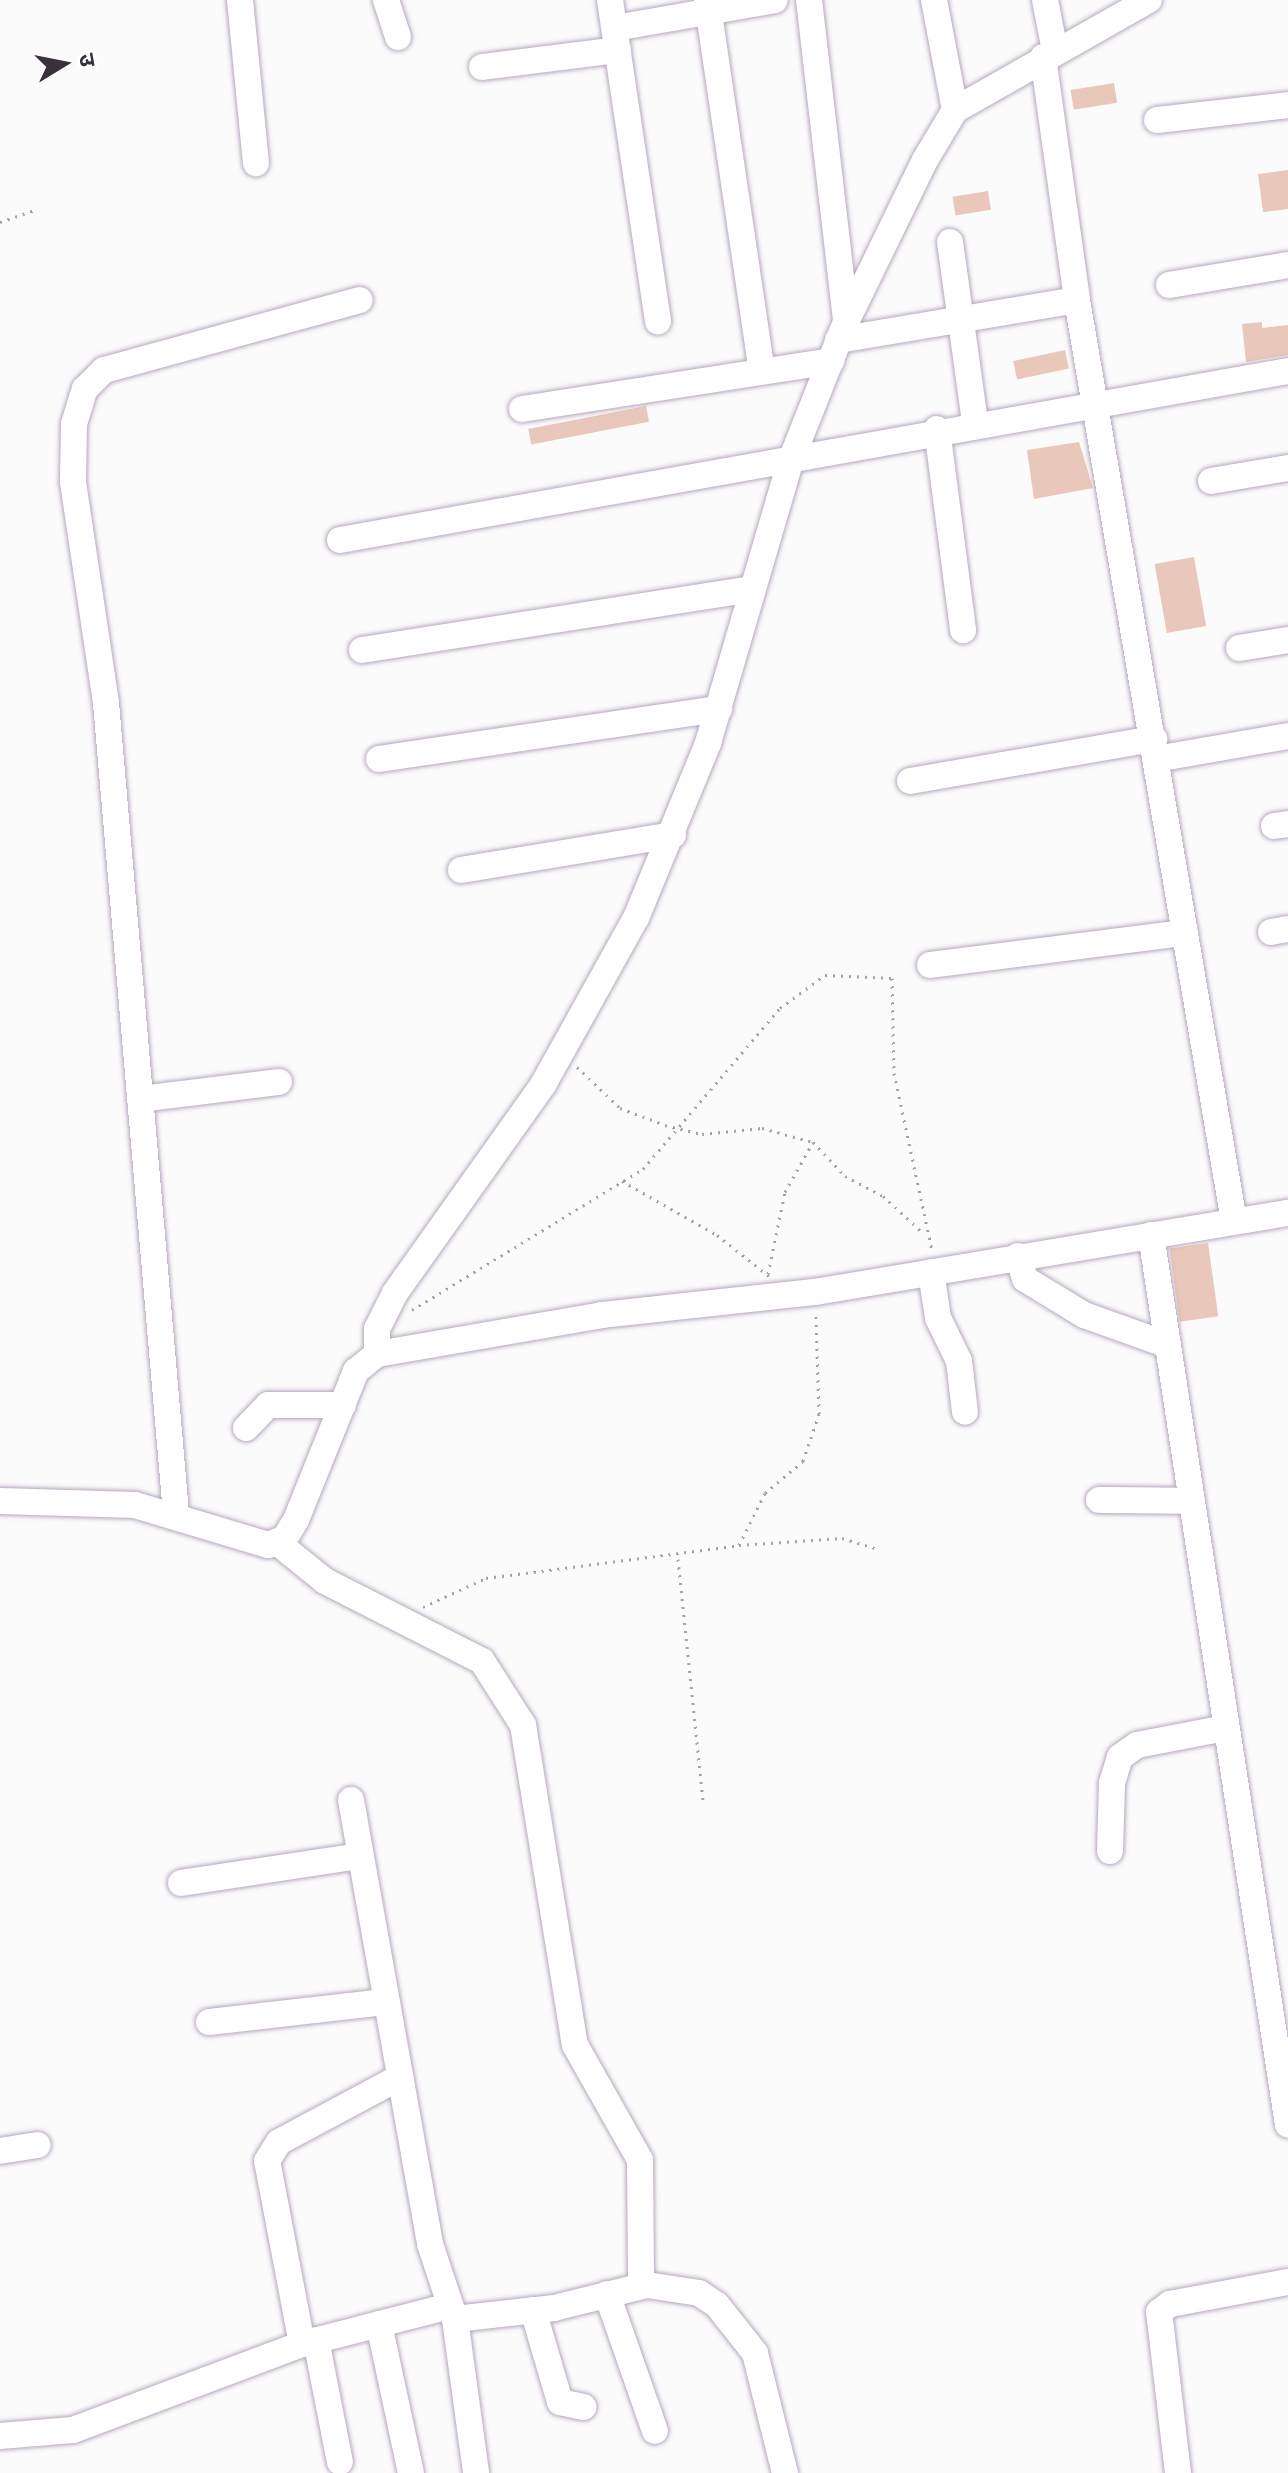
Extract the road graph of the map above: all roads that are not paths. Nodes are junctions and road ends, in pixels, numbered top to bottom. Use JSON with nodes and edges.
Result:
{"nodes":[{"id":1,"x":240,"y":0,"type":"edge"},
{"id":2,"x":386,"y":0,"type":"edge"},
{"id":3,"x":610,"y":0,"type":"edge"},
{"id":4,"x":775,"y":0,"type":"edge"},
{"id":5,"x":809,"y":0,"type":"edge"},
{"id":6,"x":934,"y":0,"type":"edge"},
{"id":7,"x":1045,"y":0,"type":"edge"},
{"id":8,"x":1149,"y":0,"type":"edge"},
{"id":9,"x":708,"y":6,"type":"edge"},
{"id":10,"x":1115,"y":9,"type":"edge"},
{"id":11,"x":398,"y":37,"type":"dead end"},
{"id":12,"x":616,"y":39,"type":"junction"},
{"id":13,"x":1049,"y":54,"type":"junction"},
{"id":14,"x":482,"y":67,"type":"dead end"},
{"id":15,"x":1288,"y":105,"type":"edge"},
{"id":16,"x":955,"y":110,"type":"junction"},
{"id":17,"x":1157,"y":120,"type":"dead end"},
{"id":18,"x":256,"y":163,"type":"dead end"},
{"id":19,"x":950,"y":242,"type":"dead end"},
{"id":20,"x":1288,"y":265,"type":"edge"},
{"id":21,"x":1169,"y":285,"type":"dead end"},
{"id":22,"x":360,"y":300,"type":"dead end"},
{"id":23,"x":1077,"y":300,"type":"junction"},
{"id":24,"x":658,"y":321,"type":"dead end"},
{"id":25,"x":961,"y":322,"type":"junction"},
{"id":26,"x":838,"y":341,"type":"junction"},
{"id":27,"x":762,"y":371,"type":"junction"},
{"id":28,"x":1288,"y":371,"type":"edge"},
{"id":29,"x":1096,"y":401,"type":"junction"},
{"id":30,"x":522,"y":409,"type":"dead end"},
{"id":31,"x":975,"y":423,"type":"junction"},
{"id":32,"x":937,"y":429,"type":"junction"},
{"id":33,"x":791,"y":460,"type":"junction"},
{"id":34,"x":1288,"y":468,"type":"edge"},
{"id":35,"x":1211,"y":481,"type":"dead end"},
{"id":36,"x":340,"y":540,"type":"dead end"},
{"id":37,"x":751,"y":589,"type":"junction"},
{"id":38,"x":963,"y":630,"type":"dead end"},
{"id":39,"x":1288,"y":640,"type":"edge"},
{"id":40,"x":1239,"y":648,"type":"dead end"},
{"id":41,"x":362,"y":650,"type":"dead end"},
{"id":42,"x":719,"y":709,"type":"junction"},
{"id":43,"x":1288,"y":736,"type":"edge"},
{"id":44,"x":1155,"y":749,"type":"junction"},
{"id":45,"x":379,"y":759,"type":"dead end"},
{"id":46,"x":910,"y":781,"type":"dead end"},
{"id":47,"x":673,"y":835,"type":"junction"},
{"id":48,"x":461,"y":870,"type":"dead end"},
{"id":49,"x":1185,"y":933,"type":"junction"},
{"id":50,"x":930,"y":965,"type":"dead end"},
{"id":51,"x":279,"y":1082,"type":"dead end"},
{"id":52,"x":140,"y":1099,"type":"junction"},
{"id":53,"x":1288,"y":1213,"type":"edge"},
{"id":54,"x":1234,"y":1221,"type":"junction"},
{"id":55,"x":1151,"y":1235,"type":"junction"},
{"id":56,"x":1018,"y":1256,"type":"junction"},
{"id":57,"x":939,"y":1271,"type":"junction"},
{"id":58,"x":377,"y":1342,"type":"junction"},
{"id":59,"x":1168,"y":1345,"type":"junction"},
{"id":60,"x":343,"y":1405,"type":"junction"},
{"id":61,"x":965,"y":1412,"type":"dead end"},
{"id":62,"x":246,"y":1428,"type":"dead end"},
{"id":63,"x":1099,"y":1500,"type":"dead end"},
{"id":64,"x":0,"y":1501,"type":"edge"},
{"id":65,"x":1191,"y":1501,"type":"junction"},
{"id":66,"x":176,"y":1513,"type":"junction"},
{"id":67,"x":278,"y":1543,"type":"junction"},
{"id":68,"x":1225,"y":1728,"type":"junction"},
{"id":69,"x":351,"y":1800,"type":"dead end"},
{"id":70,"x":1110,"y":1851,"type":"dead end"},
{"id":71,"x":360,"y":1856,"type":"junction"},
{"id":72,"x":181,"y":1883,"type":"dead end"},
{"id":73,"x":385,"y":2002,"type":"junction"},
{"id":74,"x":1278,"y":2013,"type":"edge"},
{"id":75,"x":209,"y":2022,"type":"dead end"},
{"id":76,"x":400,"y":2077,"type":"junction"},
{"id":77,"x":1288,"y":2125,"type":"edge"},
{"id":78,"x":38,"y":2145,"type":"dead end"},
{"id":79,"x":0,"y":2151,"type":"edge"},
{"id":80,"x":1288,"y":2282,"type":"edge"},
{"id":81,"x":641,"y":2286,"type":"junction"},
{"id":82,"x":607,"y":2294,"type":"junction"},
{"id":83,"x":533,"y":2310,"type":"junction"},
{"id":84,"x":450,"y":2313,"type":"junction"},
{"id":85,"x":379,"y":2324,"type":"junction"},
{"id":86,"x":309,"y":2342,"type":"junction"},
{"id":87,"x":583,"y":2407,"type":"dead end"},
{"id":88,"x":655,"y":2431,"type":"dead end"},
{"id":89,"x":0,"y":2436,"type":"edge"},
{"id":90,"x":340,"y":2462,"type":"dead end"},
{"id":91,"x":411,"y":2473,"type":"edge"},
{"id":92,"x":476,"y":2473,"type":"edge"},
{"id":93,"x":785,"y":2473,"type":"edge"},
{"id":94,"x":1178,"y":2473,"type":"edge"}],
"edges":[{"from":1,"to":18,"type":"street"},
{"from":2,"to":11,"type":"street"},
{"from":3,"to":12,"type":"street"},
{"from":4,"to":9,"type":"street"},
{"from":5,"to":26,"type":"street"},
{"from":6,"to":16,"type":"street"},
{"from":7,"to":13,"type":"street"},
{"from":8,"to":10,"type":"street"},
{"from":9,"to":12,"type":"street"},
{"from":9,"to":27,"type":"street"},
{"from":10,"to":13,"type":"street"},
{"from":12,"to":14,"type":"street"},
{"from":12,"to":24,"type":"street"},
{"from":13,"to":16,"type":"street"},
{"from":13,"to":23,"type":"street"},
{"from":15,"to":17,"type":"street"},
{"from":16,"to":26,"type":"street"},
{"from":19,"to":25,"type":"street"},
{"from":20,"to":21,"type":"street"},
{"from":22,"to":52,"type":"street"},
{"from":23,"to":25,"type":"street"},
{"from":23,"to":29,"type":"street"},
{"from":25,"to":26,"type":"street"},
{"from":25,"to":31,"type":"street"},
{"from":26,"to":27,"type":"street"},
{"from":26,"to":33,"type":"street"},
{"from":27,"to":30,"type":"street"},
{"from":28,"to":29,"type":"street"},
{"from":29,"to":31,"type":"street"},
{"from":29,"to":44,"type":"street"},
{"from":31,"to":32,"type":"street"},
{"from":32,"to":33,"type":"street"},
{"from":32,"to":38,"type":"street"},
{"from":33,"to":36,"type":"street"},
{"from":33,"to":37,"type":"street"},
{"from":34,"to":35,"type":"street"},
{"from":37,"to":41,"type":"street"},
{"from":37,"to":42,"type":"street"},
{"from":39,"to":40,"type":"street"},
{"from":42,"to":45,"type":"street"},
{"from":42,"to":47,"type":"street"},
{"from":43,"to":44,"type":"street"},
{"from":44,"to":46,"type":"street"},
{"from":44,"to":49,"type":"street"},
{"from":47,"to":48,"type":"street"},
{"from":47,"to":58,"type":"street"},
{"from":49,"to":50,"type":"street"},
{"from":49,"to":54,"type":"street"},
{"from":51,"to":52,"type":"street"},
{"from":52,"to":66,"type":"street"},
{"from":53,"to":54,"type":"street"},
{"from":54,"to":55,"type":"street"},
{"from":55,"to":56,"type":"street"},
{"from":55,"to":59,"type":"street"},
{"from":56,"to":57,"type":"street"},
{"from":56,"to":59,"type":"street"},
{"from":57,"to":58,"type":"street"},
{"from":57,"to":61,"type":"street"},
{"from":58,"to":60,"type":"street"},
{"from":59,"to":65,"type":"street"},
{"from":60,"to":62,"type":"street"},
{"from":60,"to":67,"type":"street"},
{"from":63,"to":65,"type":"street"},
{"from":64,"to":66,"type":"street"},
{"from":65,"to":68,"type":"street"},
{"from":66,"to":67,"type":"street"},
{"from":67,"to":81,"type":"street"},
{"from":68,"to":70,"type":"street"},
{"from":68,"to":74,"type":"street"},
{"from":69,"to":71,"type":"street"},
{"from":71,"to":72,"type":"street"},
{"from":71,"to":73,"type":"street"},
{"from":73,"to":75,"type":"street"},
{"from":73,"to":76,"type":"street"},
{"from":74,"to":77,"type":"street"},
{"from":76,"to":84,"type":"street"},
{"from":76,"to":86,"type":"street"},
{"from":78,"to":79,"type":"street"},
{"from":80,"to":94,"type":"street"},
{"from":81,"to":82,"type":"street"},
{"from":81,"to":93,"type":"street"},
{"from":82,"to":83,"type":"street"},
{"from":82,"to":88,"type":"street"},
{"from":83,"to":84,"type":"street"},
{"from":83,"to":87,"type":"street"},
{"from":84,"to":85,"type":"street"},
{"from":84,"to":92,"type":"street"},
{"from":85,"to":86,"type":"street"},
{"from":85,"to":91,"type":"street"},
{"from":86,"to":89,"type":"street"},
{"from":86,"to":90,"type":"street"}]}
